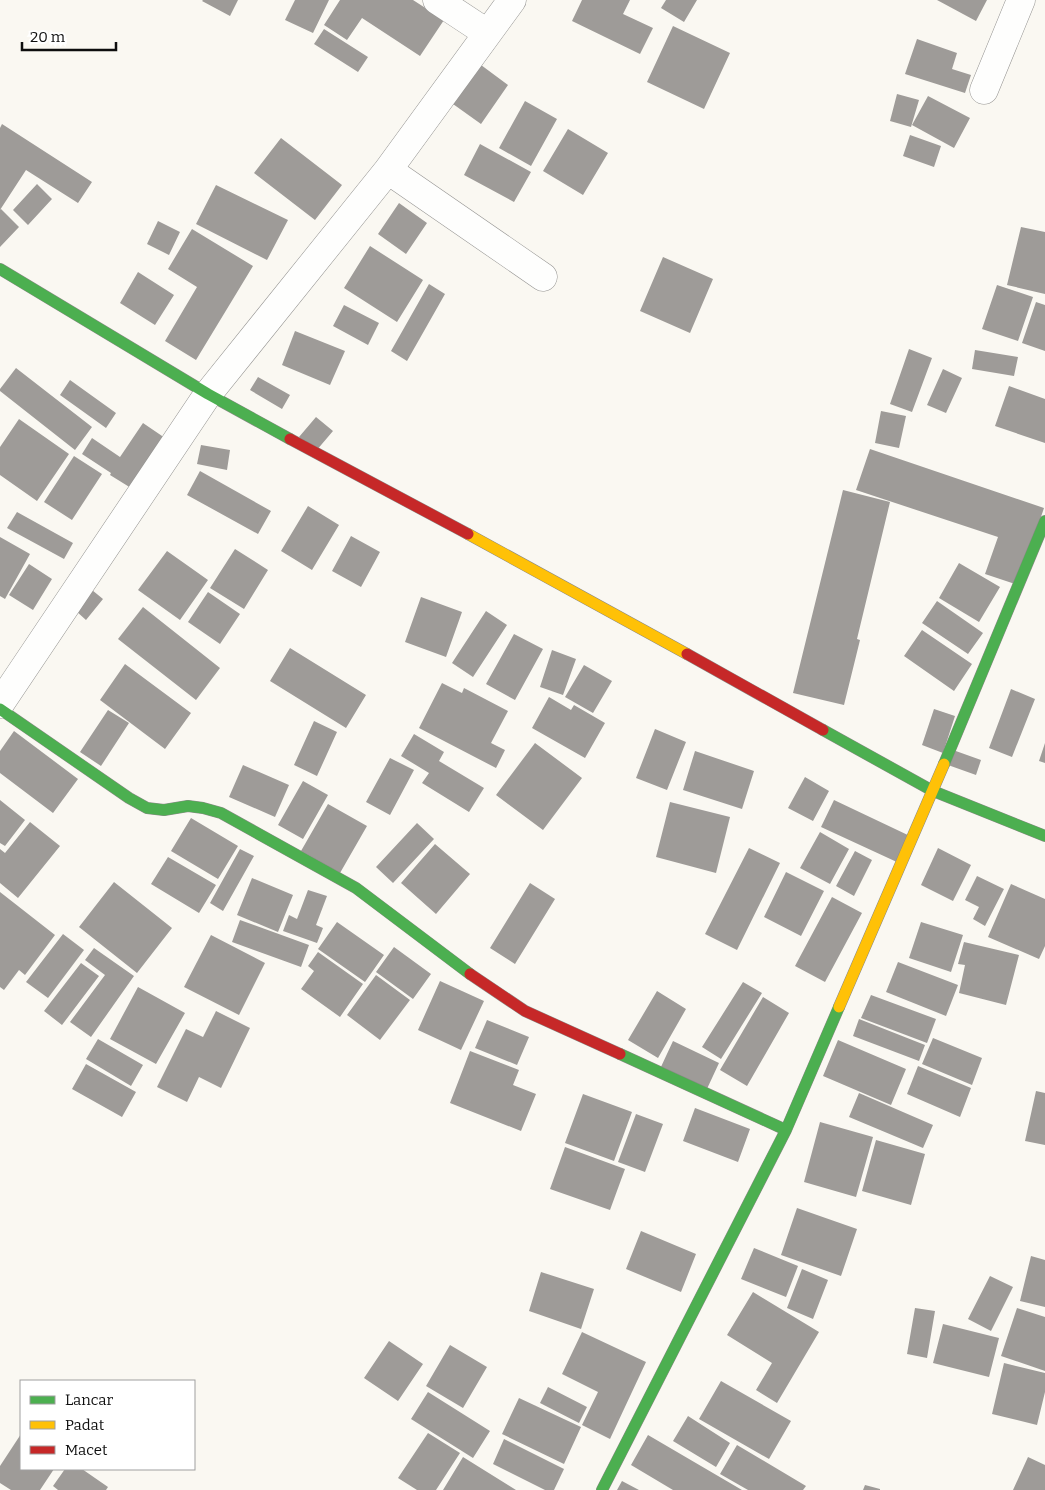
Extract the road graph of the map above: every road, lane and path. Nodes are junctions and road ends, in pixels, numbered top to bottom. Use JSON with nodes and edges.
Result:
{"nodes":[{"id":1,"x":437,"y":0,"type":"edge"},
{"id":2,"x":512,"y":0,"type":"edge"},
{"id":3,"x":1021,"y":0,"type":"edge"},
{"id":4,"x":487,"y":33,"type":"junction"},
{"id":5,"x":984,"y":90,"type":"dead end"},
{"id":6,"x":388,"y":170,"type":"junction"},
{"id":7,"x":0,"y":269,"type":"edge"},
{"id":8,"x":543,"y":277,"type":"dead end"},
{"id":9,"x":208,"y":394,"type":"junction"},
{"id":10,"x":1045,"y":521,"type":"edge"},
{"id":11,"x":0,"y":704,"type":"edge"},
{"id":12,"x":0,"y":709,"type":"edge"},
{"id":13,"x":933,"y":791,"type":"junction"},
{"id":14,"x":1045,"y":836,"type":"edge"},
{"id":15,"x":786,"y":1130,"type":"junction"},
{"id":16,"x":602,"y":1490,"type":"edge"}],
"edges":[{"from":1,"to":4,"type":"street"},
{"from":2,"to":4,"type":"street"},
{"from":3,"to":5,"type":"street"},
{"from":4,"to":6,"type":"street"},
{"from":6,"to":8,"type":"street"},
{"from":6,"to":9,"type":"street"},
{"from":7,"to":9,"type":"street"},
{"from":9,"to":11,"type":"street"},
{"from":9,"to":13,"type":"street"},
{"from":10,"to":13,"type":"street"},
{"from":12,"to":15,"type":"street"},
{"from":13,"to":14,"type":"street"},
{"from":13,"to":15,"type":"street"},
{"from":15,"to":16,"type":"street"}]}
